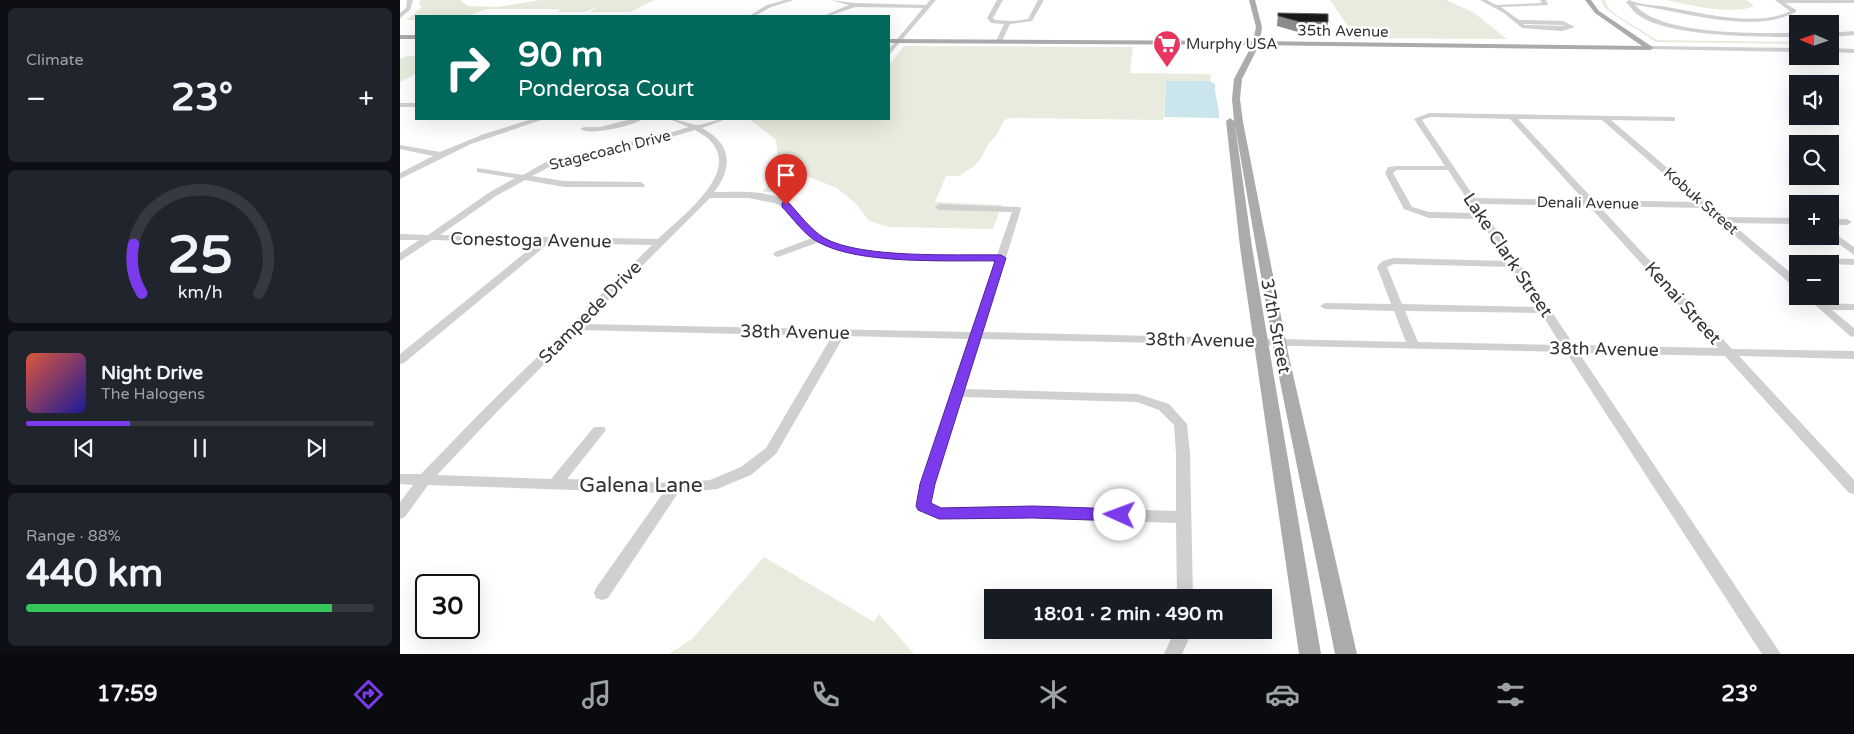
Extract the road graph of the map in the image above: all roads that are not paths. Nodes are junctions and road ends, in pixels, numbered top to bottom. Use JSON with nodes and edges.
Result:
{"nodes":[{"id":1,"x":410,"y":0,"type":"edge"},
{"id":2,"x":791,"y":0,"type":"edge"},
{"id":3,"x":833,"y":0,"type":"edge"},
{"id":4,"x":933,"y":0,"type":"edge"},
{"id":5,"x":1000,"y":0,"type":"edge"},
{"id":6,"x":1041,"y":0,"type":"edge"},
{"id":7,"x":1252,"y":0,"type":"edge"},
{"id":8,"x":1483,"y":0,"type":"edge"},
{"id":9,"x":1543,"y":0,"type":"edge"},
{"id":10,"x":1588,"y":0,"type":"edge"},
{"id":11,"x":1779,"y":0,"type":"edge"},
{"id":12,"x":1629,"y":1,"type":"edge"},
{"id":13,"x":1854,"y":2,"type":"edge"},
{"id":14,"x":854,"y":5,"type":"junction"},
{"id":15,"x":1497,"y":6,"type":"junction"},
{"id":16,"x":928,"y":7,"type":"junction"},
{"id":17,"x":1246,"y":9,"type":"dead end"},
{"id":18,"x":754,"y":15,"type":"edge"},
{"id":19,"x":828,"y":15,"type":"edge"},
{"id":20,"x":400,"y":16,"type":"edge"},
{"id":21,"x":1518,"y":22,"type":"junction"},
{"id":22,"x":1007,"y":24,"type":"junction"},
{"id":23,"x":1683,"y":28,"type":"junction"},
{"id":24,"x":1673,"y":32,"type":"dead end"},
{"id":25,"x":1854,"y":32,"type":"edge"},
{"id":26,"x":1839,"y":34,"type":"edge"},
{"id":27,"x":1789,"y":35,"type":"edge"},
{"id":28,"x":400,"y":37,"type":"edge"},
{"id":29,"x":415,"y":38,"type":"edge"},
{"id":30,"x":890,"y":41,"type":"edge"},
{"id":31,"x":899,"y":41,"type":"junction"},
{"id":32,"x":999,"y":41,"type":"junction"},
{"id":33,"x":1253,"y":43,"type":"junction"},
{"id":34,"x":1650,"y":48,"type":"junction"},
{"id":35,"x":1789,"y":50,"type":"edge"},
{"id":36,"x":1839,"y":50,"type":"edge"},
{"id":37,"x":1854,"y":50,"type":"edge"},
{"id":38,"x":890,"y":52,"type":"edge"},
{"id":39,"x":400,"y":105,"type":"edge"},
{"id":40,"x":415,"y":105,"type":"edge"},
{"id":41,"x":1512,"y":116,"type":"junction"},
{"id":42,"x":1604,"y":118,"type":"junction"},
{"id":43,"x":1672,"y":119,"type":"dead end"},
{"id":44,"x":537,"y":120,"type":"edge"},
{"id":45,"x":635,"y":120,"type":"edge"},
{"id":46,"x":675,"y":120,"type":"edge"},
{"id":47,"x":720,"y":120,"type":"edge"},
{"id":48,"x":697,"y":127,"type":"junction"},
{"id":49,"x":584,"y":129,"type":"dead end"},
{"id":50,"x":400,"y":148,"type":"edge"},
{"id":51,"x":441,"y":155,"type":"junction"},
{"id":52,"x":1450,"y":168,"type":"junction"},
{"id":53,"x":480,"y":170,"type":"dead end"},
{"id":54,"x":400,"y":176,"type":"edge"},
{"id":55,"x":523,"y":176,"type":"junction"},
{"id":56,"x":641,"y":185,"type":"dead end"},
{"id":57,"x":708,"y":195,"type":"junction"},
{"id":58,"x":1471,"y":201,"type":"junction"},
{"id":59,"x":1591,"y":203,"type":"junction"},
{"id":60,"x":1705,"y":204,"type":"junction"},
{"id":61,"x":939,"y":207,"type":"dead end"},
{"id":62,"x":1481,"y":216,"type":"junction"},
{"id":63,"x":1722,"y":220,"type":"junction"},
{"id":64,"x":1789,"y":221,"type":"edge"},
{"id":65,"x":1839,"y":222,"type":"edge"},
{"id":66,"x":1847,"y":222,"type":"dead end"},
{"id":67,"x":400,"y":237,"type":"edge"},
{"id":68,"x":431,"y":238,"type":"junction"},
{"id":69,"x":819,"y":239,"type":"junction"},
{"id":70,"x":1839,"y":240,"type":"edge"},
{"id":71,"x":545,"y":241,"type":"junction"},
{"id":72,"x":661,"y":242,"type":"junction"},
{"id":73,"x":1854,"y":252,"type":"edge"},
{"id":74,"x":778,"y":254,"type":"dead end"},
{"id":75,"x":400,"y":258,"type":"edge"},
{"id":76,"x":1001,"y":258,"type":"junction"},
{"id":77,"x":1839,"y":261,"type":"edge"},
{"id":78,"x":1854,"y":262,"type":"edge"},
{"id":79,"x":1513,"y":264,"type":"junction"},
{"id":80,"x":1789,"y":277,"type":"edge"},
{"id":81,"x":1325,"y":306,"type":"dead end"},
{"id":82,"x":1821,"y":306,"type":"joint"},
{"id":83,"x":1398,"y":307,"type":"junction"},
{"id":84,"x":1854,"y":307,"type":"edge"},
{"id":85,"x":1544,"y":310,"type":"junction"},
{"id":86,"x":575,"y":327,"type":"junction"},
{"id":87,"x":840,"y":333,"type":"junction"},
{"id":88,"x":1854,"y":334,"type":"edge"},
{"id":89,"x":976,"y":336,"type":"junction"},
{"id":90,"x":1270,"y":341,"type":"junction"},
{"id":91,"x":1413,"y":345,"type":"junction"},
{"id":92,"x":1570,"y":348,"type":"junction"},
{"id":93,"x":1728,"y":352,"type":"junction"},
{"id":94,"x":1854,"y":355,"type":"edge"},
{"id":95,"x":400,"y":360,"type":"edge"},
{"id":96,"x":957,"y":393,"type":"junction"},
{"id":97,"x":600,"y":430,"type":"dead end"},
{"id":98,"x":400,"y":479,"type":"edge"},
{"id":99,"x":424,"y":480,"type":"junction"},
{"id":100,"x":555,"y":484,"type":"junction"},
{"id":101,"x":674,"y":488,"type":"junction"},
{"id":102,"x":1854,"y":490,"type":"edge"},
{"id":103,"x":400,"y":512,"type":"edge"},
{"id":104,"x":1184,"y":517,"type":"junction"},
{"id":105,"x":1185,"y":589,"type":"edge"},
{"id":106,"x":602,"y":593,"type":"dead end"},
{"id":107,"x":1180,"y":639,"type":"edge"},
{"id":108,"x":1173,"y":654,"type":"edge"},
{"id":109,"x":1310,"y":654,"type":"edge"},
{"id":110,"x":1346,"y":654,"type":"edge"},
{"id":111,"x":1772,"y":654,"type":"edge"}],
"edges":[{"from":1,"to":20,"type":"street"},
{"from":2,"to":18,"type":"street"},
{"from":3,"to":14,"type":"street"},
{"from":4,"to":16,"type":"street"},
{"from":5,"to":22,"type":"street"},
{"from":6,"to":22,"type":"street"},
{"from":7,"to":33,"type":"main road","name":"37th Street"},
{"from":8,"to":15,"type":"street"},
{"from":9,"to":15,"type":"street"},
{"from":10,"to":34,"type":"main road"},
{"from":11,"to":12,"type":"street"},
{"from":11,"to":13,"type":"street"},
{"from":12,"to":23,"type":"street"},
{"from":14,"to":16,"type":"street"},
{"from":14,"to":19,"type":"street"},
{"from":15,"to":21,"type":"street"},
{"from":16,"to":31,"type":"street"},
{"from":17,"to":33,"type":"main road","name":"37th Street"},
{"from":21,"to":21,"type":"street"},
{"from":22,"to":32,"type":"street"},
{"from":23,"to":24,"type":"street"},
{"from":23,"to":27,"type":"street"},
{"from":25,"to":26,"type":"street"},
{"from":28,"to":29,"type":"main road"},
{"from":30,"to":31,"type":"main road","name":"35th Avenue"},
{"from":31,"to":32,"type":"main road","name":"35th Avenue"},
{"from":31,"to":38,"type":"street"},
{"from":32,"to":33,"type":"main road","name":"35th Avenue"},
{"from":33,"to":34,"type":"main road","name":"35th Avenue"},
{"from":33,"to":90,"type":"main road","name":"37th Street"},
{"from":33,"to":90,"type":"main road","name":"37th Street"},
{"from":34,"to":35,"type":"street","name":"35th Avenue"},
{"from":36,"to":37,"type":"street"},
{"from":39,"to":40,"type":"street"},
{"from":41,"to":42,"type":"street","name":"Lake Clark Street"},
{"from":41,"to":52,"type":"street","name":"Lake Clark Street"},
{"from":41,"to":59,"type":"street","name":"Kenai Street"},
{"from":42,"to":43,"type":"street","name":"Lake Clark Street"},
{"from":42,"to":60,"type":"street","name":"Kobuk Street"},
{"from":44,"to":51,"type":"street"},
{"from":45,"to":49,"type":"street"},
{"from":46,"to":48,"type":"street","name":"Stampede Drive"},
{"from":47,"to":48,"type":"street","name":"Stagecoach Drive"},
{"from":48,"to":55,"type":"street","name":"Stagecoach Drive"},
{"from":48,"to":57,"type":"street","name":"Stampede Drive"},
{"from":50,"to":51,"type":"street"},
{"from":51,"to":54,"type":"street"},
{"from":52,"to":58,"type":"street","name":"Lake Clark Street"},
{"from":52,"to":62,"type":"street"},
{"from":53,"to":55,"type":"street"},
{"from":55,"to":56,"type":"street"},
{"from":55,"to":68,"type":"street","name":"Stagecoach Drive"},
{"from":57,"to":69,"type":"street"},
{"from":57,"to":72,"type":"street","name":"Stampede Drive"},
{"from":58,"to":59,"type":"street","name":"Denali Avenue"},
{"from":58,"to":62,"type":"street","name":"Lake Clark Street"},
{"from":59,"to":60,"type":"street","name":"Denali Avenue"},
{"from":59,"to":93,"type":"street","name":"Kenai Street"},
{"from":60,"to":63,"type":"street","name":"Kobuk Street"},
{"from":61,"to":76,"type":"street"},
{"from":62,"to":79,"type":"street","name":"Lake Clark Street"},
{"from":63,"to":64,"type":"street"},
{"from":63,"to":80,"type":"street","name":"Kobuk Street"},
{"from":65,"to":66,"type":"street"},
{"from":67,"to":68,"type":"street","name":"Conestoga Avenue"},
{"from":68,"to":71,"type":"street","name":"Conestoga Avenue"},
{"from":68,"to":75,"type":"street","name":"Stagecoach Drive"},
{"from":69,"to":74,"type":"street"},
{"from":69,"to":76,"type":"street"},
{"from":70,"to":73,"type":"street"},
{"from":71,"to":72,"type":"street","name":"Conestoga Avenue"},
{"from":71,"to":95,"type":"street"},
{"from":72,"to":86,"type":"street","name":"Stampede Drive"},
{"from":76,"to":89,"type":"street"},
{"from":77,"to":78,"type":"street"},
{"from":79,"to":83,"type":"street"},
{"from":79,"to":85,"type":"street","name":"Lake Clark Street"},
{"from":81,"to":83,"type":"street"},
{"from":82,"to":84,"type":"street"},
{"from":82,"to":88,"type":"street"},
{"from":83,"to":85,"type":"street"},
{"from":83,"to":91,"type":"street"},
{"from":85,"to":92,"type":"street","name":"Lake Clark Street"},
{"from":86,"to":87,"type":"street","name":"38th Avenue"},
{"from":86,"to":99,"type":"street","name":"Stampede Drive"},
{"from":87,"to":89,"type":"street","name":"38th Avenue"},
{"from":87,"to":101,"type":"street","name":"Galena Lane"},
{"from":89,"to":90,"type":"street","name":"38th Avenue"},
{"from":89,"to":96,"type":"street"},
{"from":90,"to":91,"type":"street","name":"38th Avenue"},
{"from":90,"to":109,"type":"main road","name":"37th Street"},
{"from":90,"to":110,"type":"main road","name":"37th Street"},
{"from":91,"to":92,"type":"street","name":"38th Avenue"},
{"from":92,"to":93,"type":"street","name":"38th Avenue"},
{"from":92,"to":111,"type":"street","name":"Lake Clark Street"},
{"from":93,"to":94,"type":"street","name":"38th Avenue"},
{"from":93,"to":102,"type":"street","name":"Kenai Street"},
{"from":96,"to":104,"type":"street"},
{"from":96,"to":104,"type":"street"},
{"from":97,"to":100,"type":"street"},
{"from":98,"to":99,"type":"street","name":"Galena Lane"},
{"from":99,"to":100,"type":"street","name":"Galena Lane"},
{"from":99,"to":103,"type":"street","name":"Stampede Drive"},
{"from":100,"to":101,"type":"street","name":"Galena Lane"},
{"from":101,"to":106,"type":"street"},
{"from":104,"to":105,"type":"street"},
{"from":107,"to":108,"type":"street"}]}
